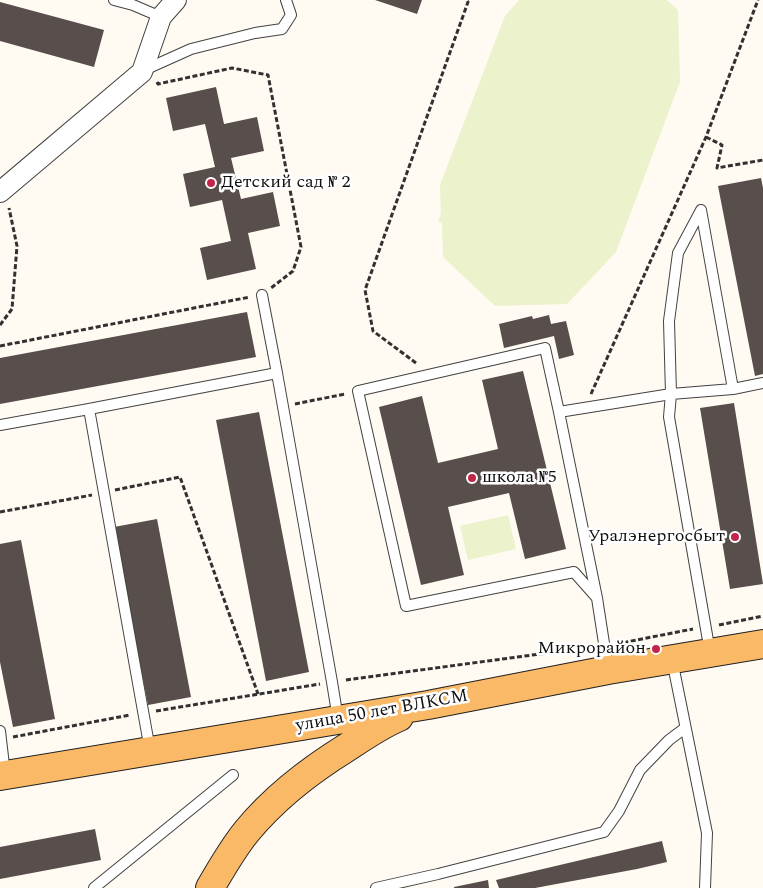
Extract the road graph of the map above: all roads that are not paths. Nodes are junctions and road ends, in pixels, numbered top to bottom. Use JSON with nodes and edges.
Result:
{"nodes":[{"id":1,"x":114,"y":0,"type":"edge"},
{"id":2,"x":176,"y":0,"type":"edge"},
{"id":3,"x":286,"y":0,"type":"edge"},
{"id":4,"x":161,"y":17,"type":"junction"},
{"id":5,"x":142,"y":72,"type":"junction"},
{"id":6,"x":2,"y":190,"type":"edge"},
{"id":7,"x":262,"y":295,"type":"road end"},
{"id":8,"x":277,"y":373,"type":"junction"},
{"id":9,"x":763,"y":383,"type":"edge"},
{"id":10,"x":733,"y":389,"type":"junction"},
{"id":11,"x":671,"y":394,"type":"junction"},
{"id":12,"x":89,"y":408,"type":"junction"},
{"id":13,"x":559,"y":412,"type":"junction"},
{"id":14,"x":0,"y":425,"type":"edge"},
{"id":15,"x":597,"y":598,"type":"junction"},
{"id":16,"x":763,"y":644,"type":"edge"},
{"id":17,"x":710,"y":654,"type":"junction"},
{"id":18,"x":606,"y":658,"type":"junction"},
{"id":19,"x":671,"y":660,"type":"junction"},
{"id":20,"x":428,"y":705,"type":"junction"},
{"id":21,"x":338,"y":720,"type":"junction"},
{"id":22,"x":685,"y":728,"type":"junction"},
{"id":23,"x":1,"y":735,"type":"edge"},
{"id":24,"x":150,"y":751,"type":"junction"},
{"id":25,"x":2,"y":775,"type":"edge"},
{"id":26,"x":233,"y":775,"type":"dead end"},
{"id":27,"x":94,"y":888,"type":"edge"},
{"id":28,"x":210,"y":888,"type":"edge"},
{"id":29,"x":376,"y":888,"type":"edge"},
{"id":30,"x":705,"y":888,"type":"edge"}],
"edges":[{"from":1,"to":4,"type":"lane"},
{"from":2,"to":4,"type":"street"},
{"from":3,"to":5,"type":"lane"},
{"from":4,"to":5,"type":"street"},
{"from":5,"to":6,"type":"street"},
{"from":7,"to":8,"type":"lane"},
{"from":8,"to":12,"type":"lane"},
{"from":8,"to":21,"type":"lane"},
{"from":9,"to":10,"type":"lane"},
{"from":10,"to":11,"type":"lane"},
{"from":10,"to":11,"type":"lane"},
{"from":11,"to":13,"type":"lane"},
{"from":11,"to":17,"type":"lane"},
{"from":12,"to":14,"type":"lane"},
{"from":12,"to":24,"type":"lane"},
{"from":13,"to":15,"type":"lane"},
{"from":13,"to":15,"type":"lane"},
{"from":15,"to":18,"type":"lane"},
{"from":16,"to":17,"type":"main road","name":"улица 50 лет ВЛКСМ"},
{"from":17,"to":19,"type":"main road","name":"улица 50 лет ВЛКСМ"},
{"from":18,"to":19,"type":"main road","name":"улица 50 лет ВЛКСМ"},
{"from":18,"to":20,"type":"main road","name":"улица 50 лет ВЛКСМ"},
{"from":19,"to":22,"type":"lane"},
{"from":20,"to":21,"type":"main road","name":"улица 50 лет ВЛКСМ"},
{"from":20,"to":28,"type":"main road"},
{"from":21,"to":24,"type":"main road","name":"улица 50 лет ВЛКСМ"},
{"from":22,"to":29,"type":"lane"},
{"from":22,"to":30,"type":"lane"},
{"from":23,"to":25,"type":"lane"},
{"from":24,"to":25,"type":"main road","name":"улица 50 лет ВЛКСМ"},
{"from":26,"to":27,"type":"lane"}]}
